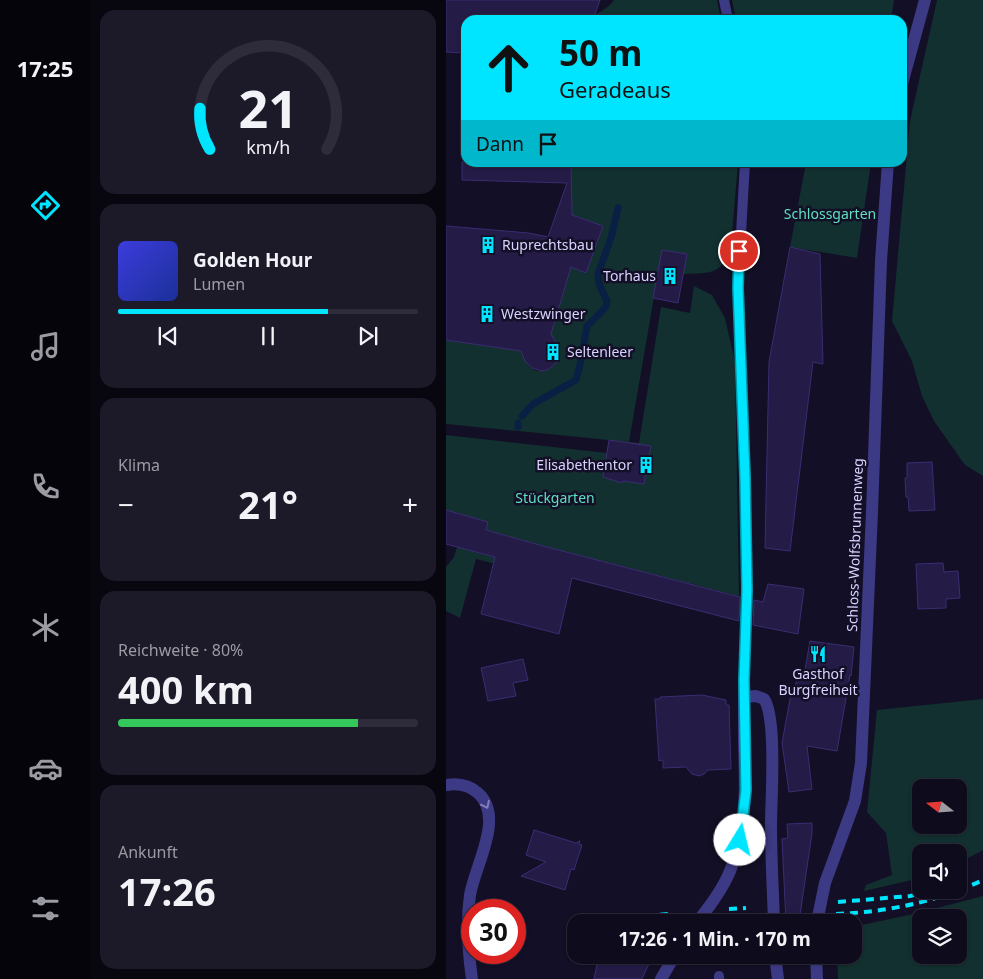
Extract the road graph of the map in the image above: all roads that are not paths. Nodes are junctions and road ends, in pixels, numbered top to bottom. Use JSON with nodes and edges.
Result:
{"nodes":[{"id":1,"x":724,"y":0,"type":"edge"},
{"id":2,"x":925,"y":0,"type":"edge"},
{"id":3,"x":727,"y":15,"type":"edge"},
{"id":4,"x":907,"y":66,"type":"edge"},
{"id":5,"x":746,"y":167,"type":"edge"},
{"id":6,"x":887,"y":167,"type":"edge"},
{"id":7,"x":744,"y":680,"type":"joint"},
{"id":8,"x":744,"y":697,"type":"junction"},
{"id":9,"x":446,"y":785,"type":"edge"},
{"id":10,"x":704,"y":914,"type":"edge"},
{"id":11,"x":774,"y":914,"type":"edge"},
{"id":12,"x":819,"y":914,"type":"edge"},
{"id":13,"x":670,"y":964,"type":"edge"},
{"id":14,"x":776,"y":964,"type":"edge"},
{"id":15,"x":816,"y":964,"type":"edge"},
{"id":16,"x":472,"y":979,"type":"edge"},
{"id":17,"x":662,"y":979,"type":"edge"},
{"id":18,"x":778,"y":979,"type":"edge"},
{"id":19,"x":817,"y":979,"type":"edge"}],
"edges":[{"from":1,"to":3,"type":"lane"},
{"from":2,"to":4,"type":"street"},
{"from":5,"to":7,"type":"lane"},
{"from":6,"to":12,"type":"street","name":"Schloss-Wolfsbrunnenweg"},
{"from":7,"to":8,"type":"street"},
{"from":8,"to":10,"type":"street"},
{"from":8,"to":11,"type":"street"},
{"from":9,"to":16,"type":"street","one_way":true},
{"from":13,"to":17,"type":"street"},
{"from":14,"to":18,"type":"street"},
{"from":15,"to":19,"type":"street"}]}
